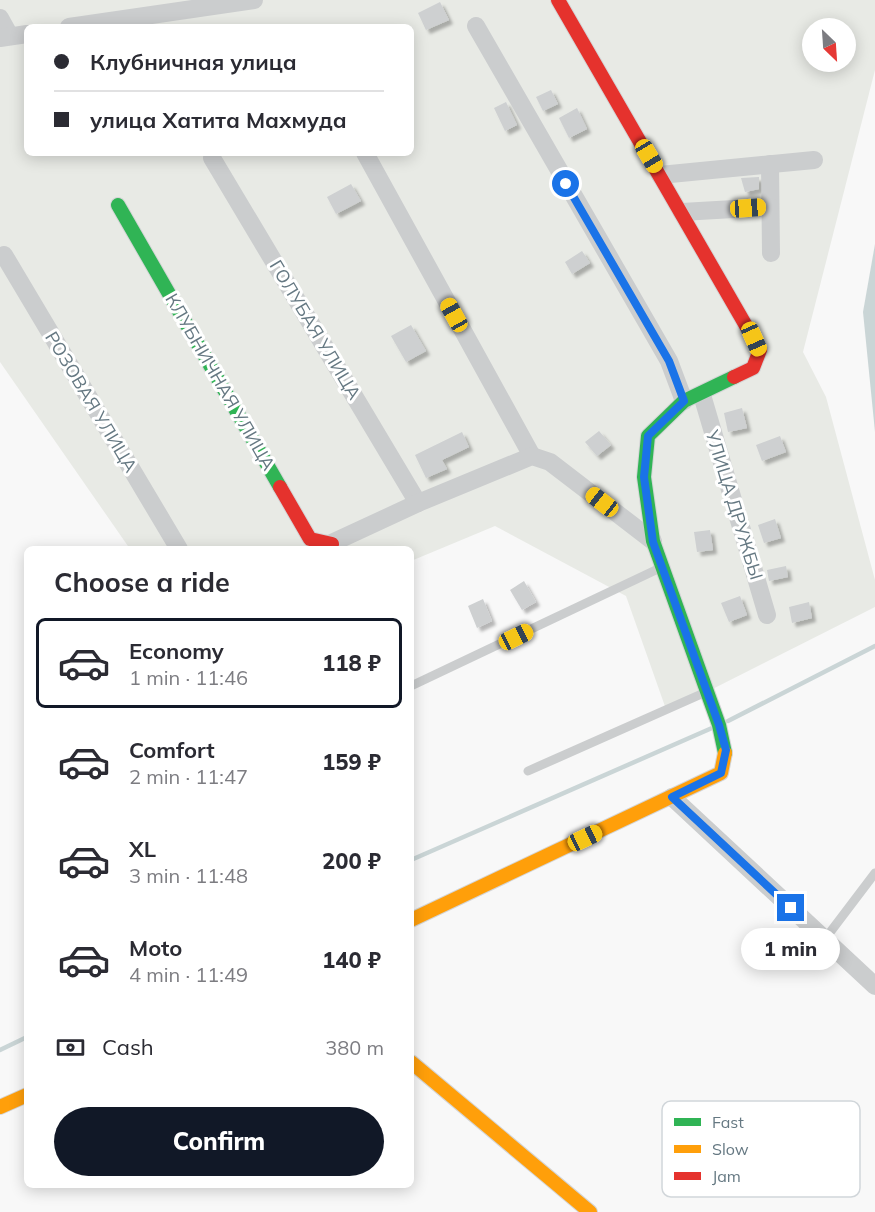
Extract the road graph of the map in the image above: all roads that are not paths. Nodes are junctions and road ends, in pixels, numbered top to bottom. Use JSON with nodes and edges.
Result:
{"nodes":[{"id":1,"x":254,"y":0,"type":"edge"},
{"id":2,"x":558,"y":0,"type":"edge"},
{"id":3,"x":146,"y":7,"type":"edge"},
{"id":4,"x":0,"y":18,"type":"edge"},
{"id":5,"x":81,"y":24,"type":"edge"},
{"id":6,"x":476,"y":26,"type":"dead end"},
{"id":7,"x":12,"y":36,"type":"edge"},
{"id":8,"x":367,"y":156,"type":"edge"},
{"id":9,"x":212,"y":158,"type":"dead end"},
{"id":10,"x":813,"y":160,"type":"dead end"},
{"id":11,"x":770,"y":164,"type":"junction"},
{"id":12,"x":660,"y":175,"type":"junction"},
{"id":13,"x":118,"y":205,"type":"dead end"},
{"id":14,"x":770,"y":207,"type":"junction"},
{"id":15,"x":682,"y":212,"type":"junction"},
{"id":16,"x":771,"y":253,"type":"dead end"},
{"id":17,"x":4,"y":255,"type":"dead end"},
{"id":18,"x":702,"y":395,"type":"junction"},
{"id":19,"x":684,"y":401,"type":"junction"},
{"id":20,"x":532,"y":456,"type":"junction"},
{"id":21,"x":418,"y":503,"type":"junction"},
{"id":22,"x":653,"y":542,"type":"junction"},
{"id":23,"x":177,"y":546,"type":"edge"},
{"id":24,"x":324,"y":546,"type":"edge"},
{"id":25,"x":328,"y":546,"type":"edge"},
{"id":26,"x":663,"y":567,"type":"junction"},
{"id":27,"x":767,"y":615,"type":"dead end"},
{"id":28,"x":414,"y":685,"type":"edge"},
{"id":29,"x":708,"y":691,"type":"junction"},
{"id":30,"x":528,"y":771,"type":"dead end"},
{"id":31,"x":672,"y":797,"type":"junction"},
{"id":32,"x":875,"y":873,"type":"edge"},
{"id":33,"x":414,"y":919,"type":"edge"},
{"id":34,"x":825,"y":939,"type":"junction"},
{"id":35,"x":875,"y":986,"type":"edge"},
{"id":36,"x":414,"y":1065,"type":"edge"},
{"id":37,"x":24,"y":1096,"type":"edge"},
{"id":38,"x":0,"y":1107,"type":"edge"},
{"id":39,"x":590,"y":1212,"type":"edge"}],
"edges":[{"from":1,"to":3,"type":"street"},
{"from":2,"to":12,"type":"street"},
{"from":3,"to":5,"type":"street"},
{"from":4,"to":7,"type":"street"},
{"from":6,"to":19,"type":"street"},
{"from":8,"to":20,"type":"street"},
{"from":9,"to":21,"type":"street","name":"ГОЛУБАЯ УЛИЦА"},
{"from":10,"to":11,"type":"street"},
{"from":11,"to":12,"type":"street"},
{"from":11,"to":14,"type":"street"},
{"from":12,"to":15,"type":"street"},
{"from":13,"to":24,"type":"street","name":"КЛУБНИЧНАЯ УЛИЦА"},
{"from":14,"to":15,"type":"street"},
{"from":14,"to":16,"type":"street"},
{"from":15,"to":18,"type":"street"},
{"from":17,"to":23,"type":"street","name":"РОЗОВАЯ УЛИЦА"},
{"from":18,"to":19,"type":"street"},
{"from":18,"to":27,"type":"street","name":"УЛИЦА ДРУЖБЫ"},
{"from":19,"to":22,"type":"street"},
{"from":20,"to":21,"type":"street"},
{"from":20,"to":22,"type":"street"},
{"from":21,"to":25,"type":"street"},
{"from":22,"to":26,"type":"street"},
{"from":26,"to":28,"type":"lane"},
{"from":26,"to":29,"type":"street"},
{"from":29,"to":30,"type":"lane"},
{"from":29,"to":31,"type":"street"},
{"from":31,"to":33,"type":"street"},
{"from":31,"to":34,"type":"street"},
{"from":32,"to":34,"type":"lane"},
{"from":34,"to":35,"type":"street"},
{"from":36,"to":39,"type":"street"},
{"from":37,"to":38,"type":"street"}]}
